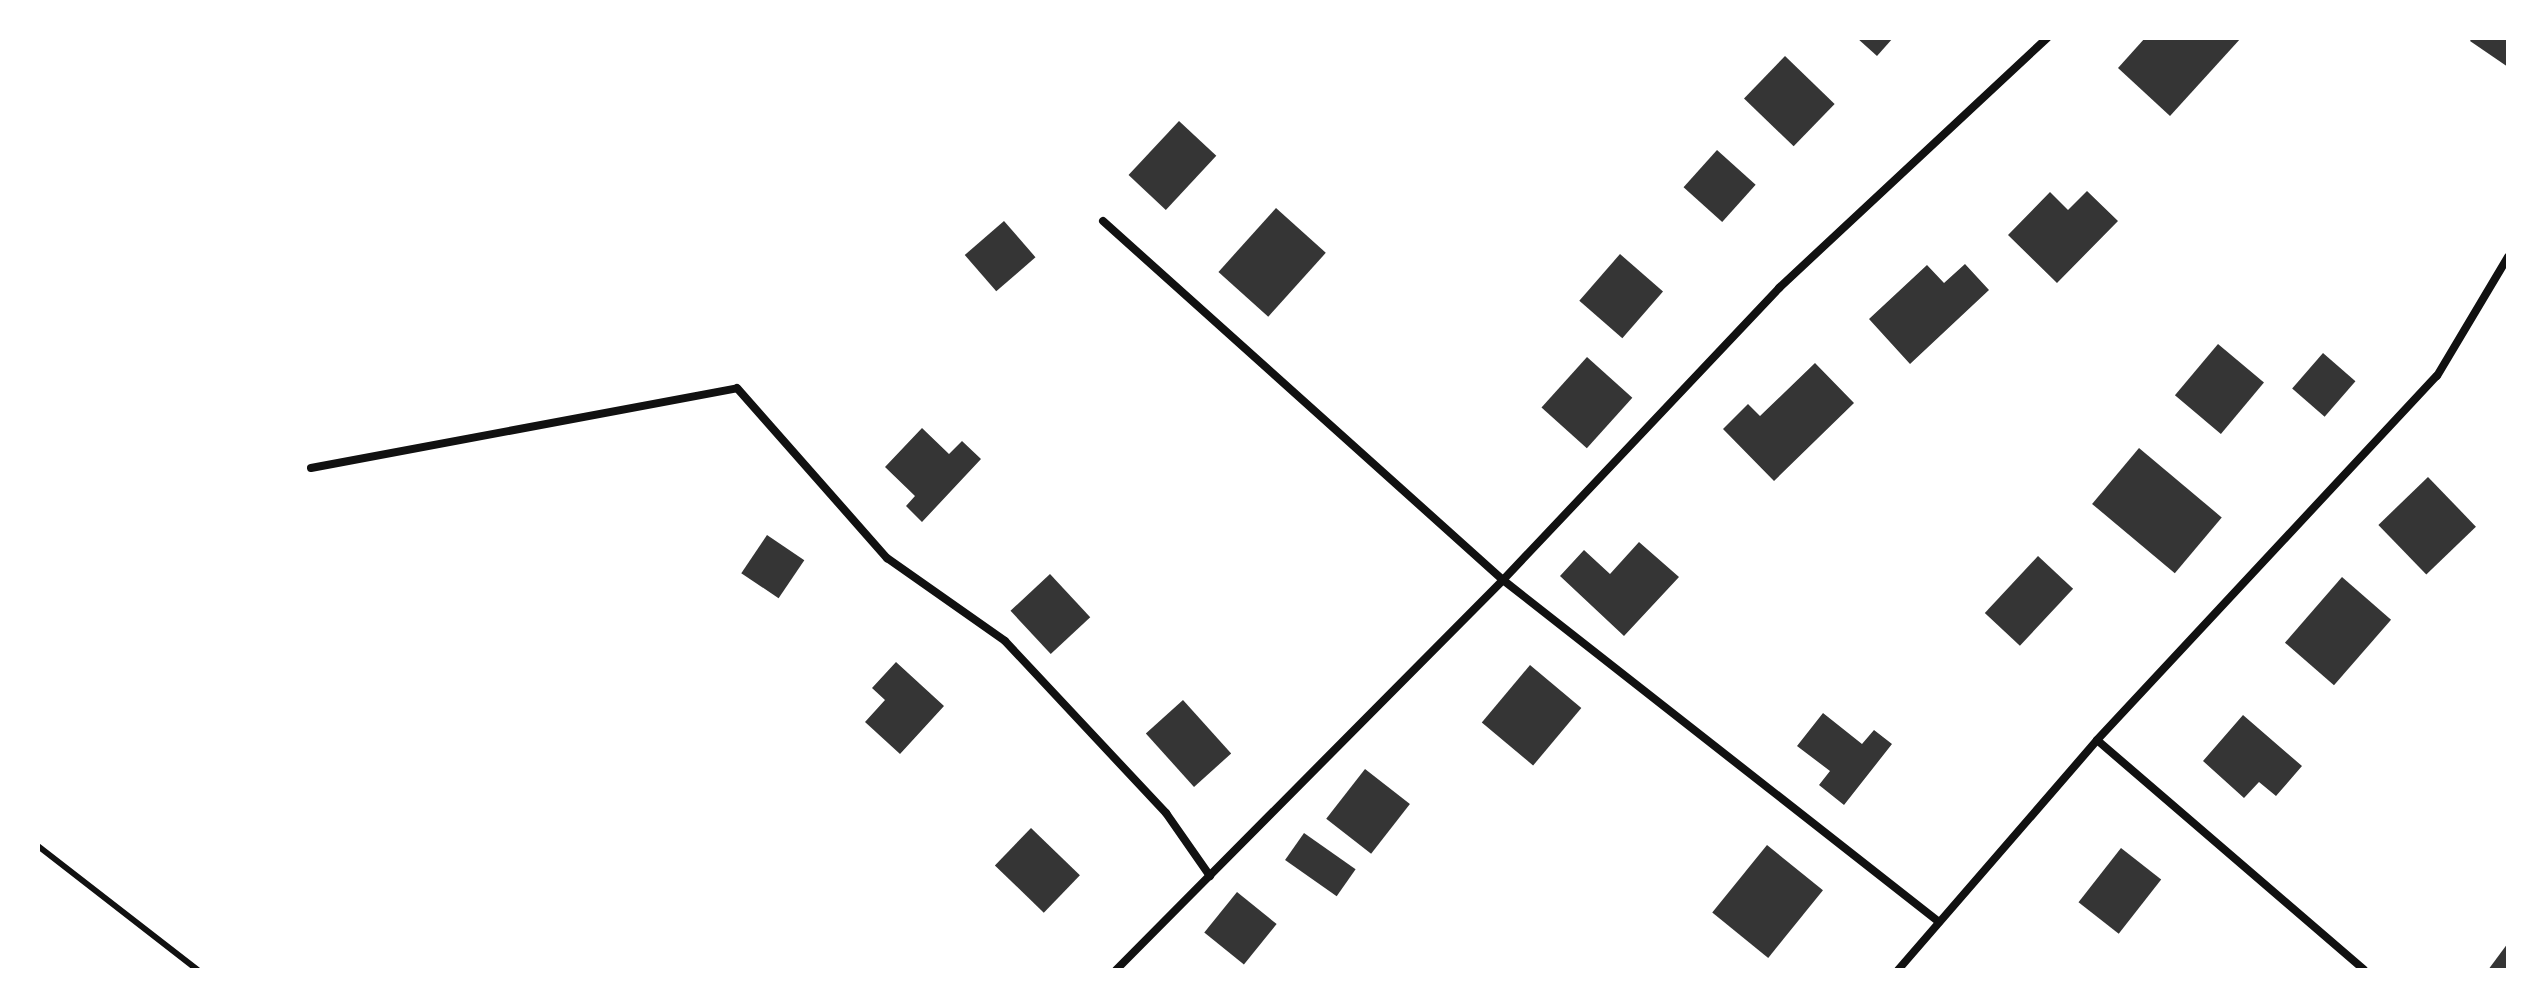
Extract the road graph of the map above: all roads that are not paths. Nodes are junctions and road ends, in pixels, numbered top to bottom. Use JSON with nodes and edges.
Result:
{"nodes":[{"id":1,"x":2047,"y":38,"type":"edge"},
{"id":2,"x":1103,"y":221,"type":"dead end"},
{"id":3,"x":2508,"y":257,"type":"edge"},
{"id":4,"x":311,"y":468,"type":"dead end"},
{"id":5,"x":1503,"y":580,"type":"junction"},
{"id":6,"x":2097,"y":740,"type":"junction"},
{"id":7,"x":38,"y":846,"type":"edge"},
{"id":8,"x":1210,"y":876,"type":"junction"},
{"id":9,"x":1939,"y":922,"type":"junction"},
{"id":10,"x":198,"y":970,"type":"edge"},
{"id":11,"x":1116,"y":970,"type":"edge"},
{"id":12,"x":1898,"y":970,"type":"edge"},
{"id":13,"x":2364,"y":970,"type":"edge"}],
"edges":[{"from":1,"to":5,"type":"street"},
{"from":2,"to":5,"type":"street"},
{"from":3,"to":6,"type":"street"},
{"from":4,"to":8,"type":"street"},
{"from":5,"to":8,"type":"street"},
{"from":5,"to":9,"type":"street"},
{"from":6,"to":9,"type":"street"},
{"from":6,"to":13,"type":"street"},
{"from":7,"to":10,"type":"lane"},
{"from":8,"to":11,"type":"street"},
{"from":9,"to":12,"type":"street"}]}
